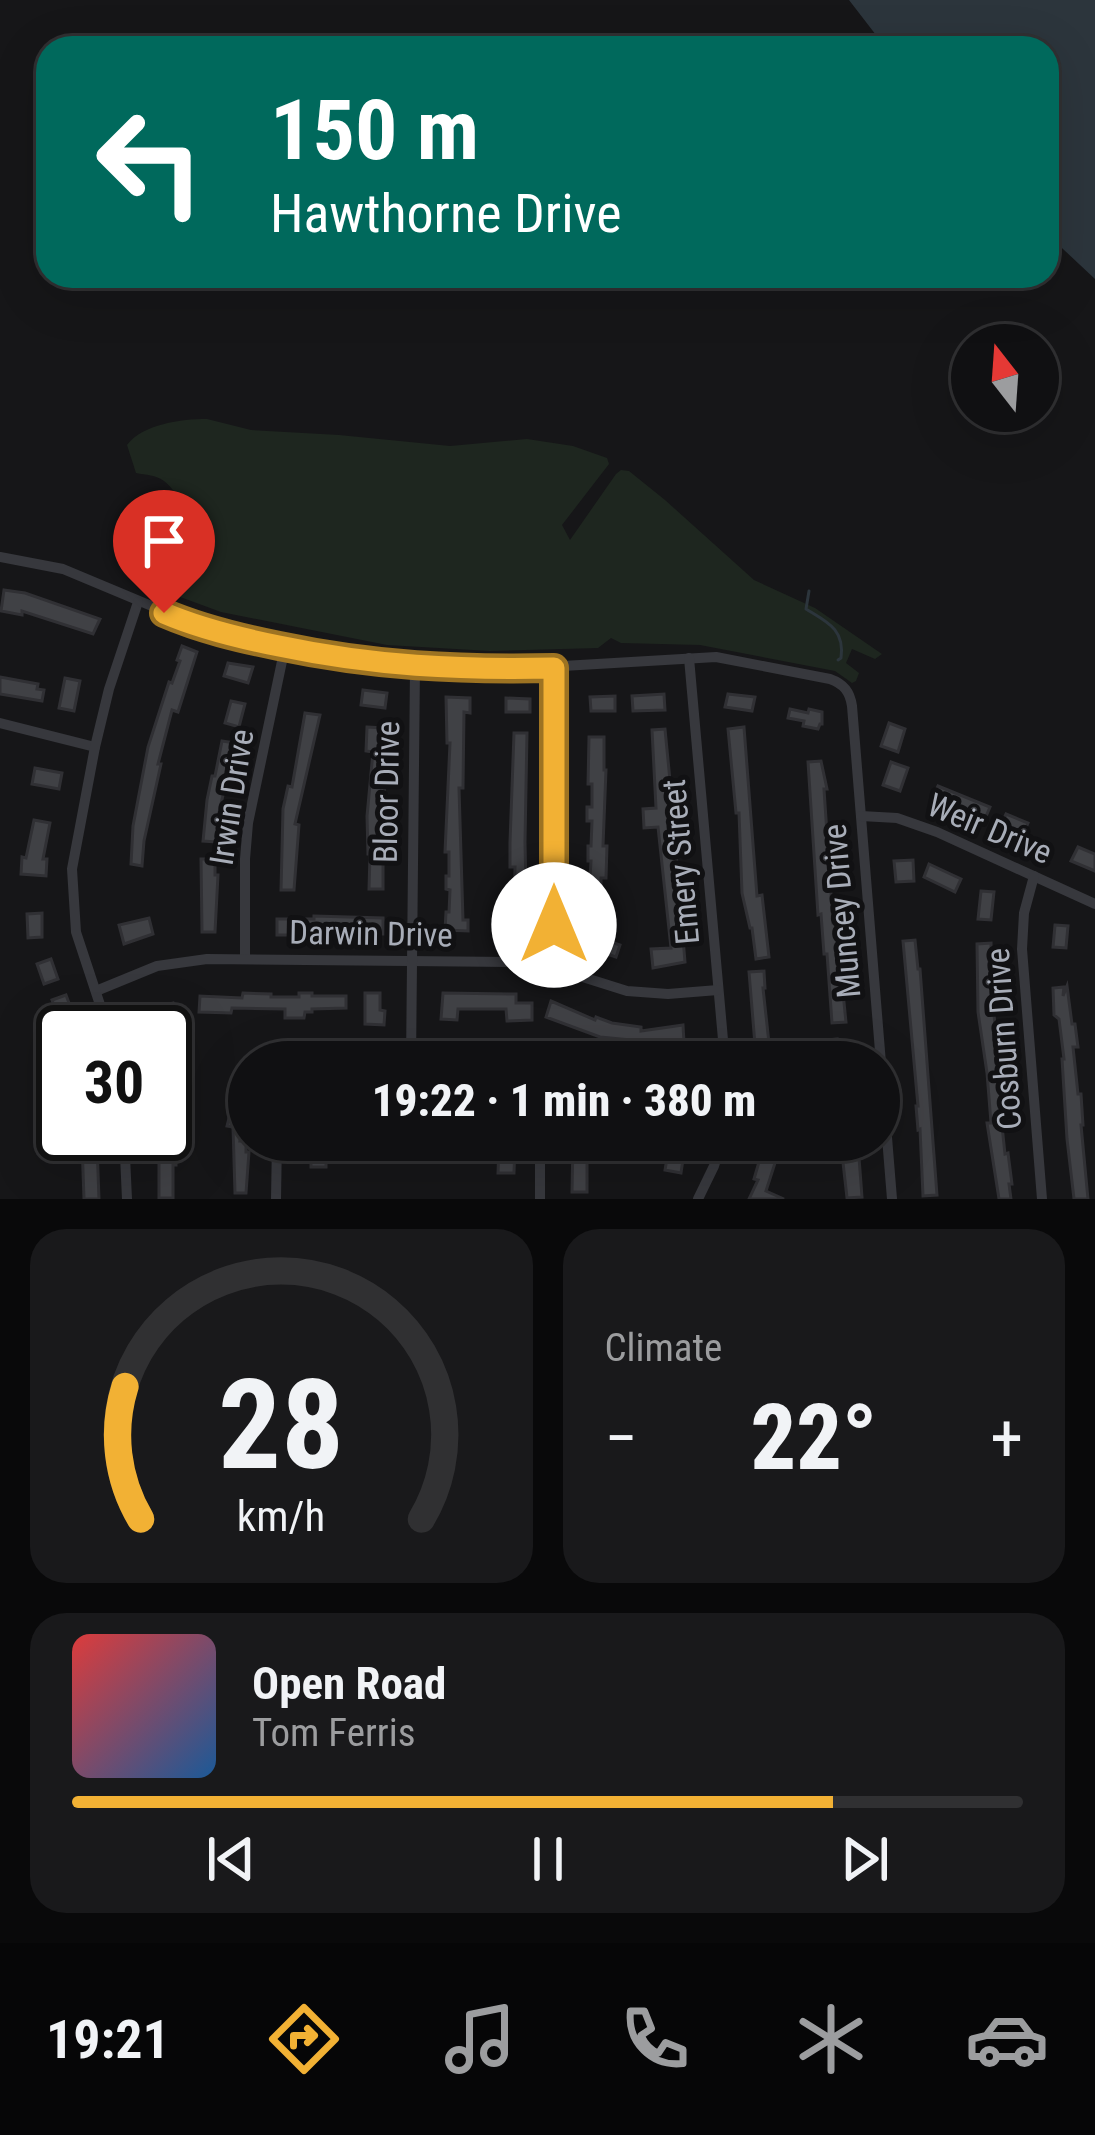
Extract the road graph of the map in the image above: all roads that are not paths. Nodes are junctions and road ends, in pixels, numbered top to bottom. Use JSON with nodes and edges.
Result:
{"nodes":[{"id":1,"x":0,"y":557,"type":"edge"},
{"id":2,"x":138,"y":602,"type":"junction"},
{"id":3,"x":285,"y":647,"type":"junction"},
{"id":4,"x":689,"y":658,"type":"junction"},
{"id":5,"x":415,"y":667,"type":"junction"},
{"id":6,"x":554,"y":668,"type":"junction"},
{"id":7,"x":0,"y":723,"type":"edge"},
{"id":8,"x":95,"y":747,"type":"junction"},
{"id":9,"x":861,"y":816,"type":"junction"},
{"id":10,"x":1034,"y":876,"type":"junction"},
{"id":11,"x":1095,"y":904,"type":"edge"},
{"id":12,"x":244,"y":958,"type":"junction"},
{"id":13,"x":411,"y":961,"type":"junction"},
{"id":14,"x":554,"y":968,"type":"junction"},
{"id":15,"x":718,"y":990,"type":"junction"},
{"id":16,"x":96,"y":992,"type":"junction"},
{"id":17,"x":100,"y":1005,"type":"edge"},
{"id":18,"x":411,"y":1041,"type":"edge"},
{"id":19,"x":722,"y":1041,"type":"edge"},
{"id":20,"x":877,"y":1041,"type":"edge"},
{"id":21,"x":126,"y":1161,"type":"edge"},
{"id":22,"x":277,"y":1161,"type":"edge"},
{"id":23,"x":540,"y":1161,"type":"edge"},
{"id":24,"x":716,"y":1161,"type":"edge"},
{"id":25,"x":888,"y":1161,"type":"edge"},
{"id":26,"x":128,"y":1199,"type":"edge"},
{"id":27,"x":276,"y":1199,"type":"edge"},
{"id":28,"x":540,"y":1199,"type":"edge"},
{"id":29,"x":698,"y":1199,"type":"edge"},
{"id":30,"x":892,"y":1199,"type":"edge"},
{"id":31,"x":1042,"y":1199,"type":"edge"}],
"edges":[{"from":1,"to":2,"type":"street"},
{"from":2,"to":3,"type":"street"},
{"from":2,"to":8,"type":"street"},
{"from":3,"to":5,"type":"street"},
{"from":3,"to":12,"type":"street","name":"Irwin Drive"},
{"from":4,"to":6,"type":"street"},
{"from":4,"to":9,"type":"street","name":"Muncey Drive"},
{"from":4,"to":15,"type":"street","name":"Emery Street"},
{"from":5,"to":6,"type":"street"},
{"from":5,"to":13,"type":"street","name":"Bloor Drive"},
{"from":6,"to":14,"type":"street"},
{"from":7,"to":8,"type":"street"},
{"from":8,"to":16,"type":"street"},
{"from":9,"to":10,"type":"street","name":"Weir Drive"},
{"from":9,"to":20,"type":"street","name":"Muncey Drive"},
{"from":10,"to":11,"type":"street","name":"Weir Drive"},
{"from":10,"to":31,"type":"street","name":"Cosburn Drive"},
{"from":12,"to":13,"type":"street","name":"Darwin Drive"},
{"from":12,"to":16,"type":"street","name":"Darwin Drive"},
{"from":13,"to":14,"type":"street","name":"Darwin Drive"},
{"from":13,"to":18,"type":"street","name":"Bloor Drive"},
{"from":14,"to":15,"type":"street","name":"Darwin Drive"},
{"from":15,"to":19,"type":"street","name":"Emery Street"},
{"from":16,"to":17,"type":"street"},
{"from":21,"to":26,"type":"street"},
{"from":22,"to":27,"type":"street"},
{"from":23,"to":28,"type":"street"},
{"from":24,"to":29,"type":"street"},
{"from":25,"to":30,"type":"street","name":"Muncey Drive"}]}
